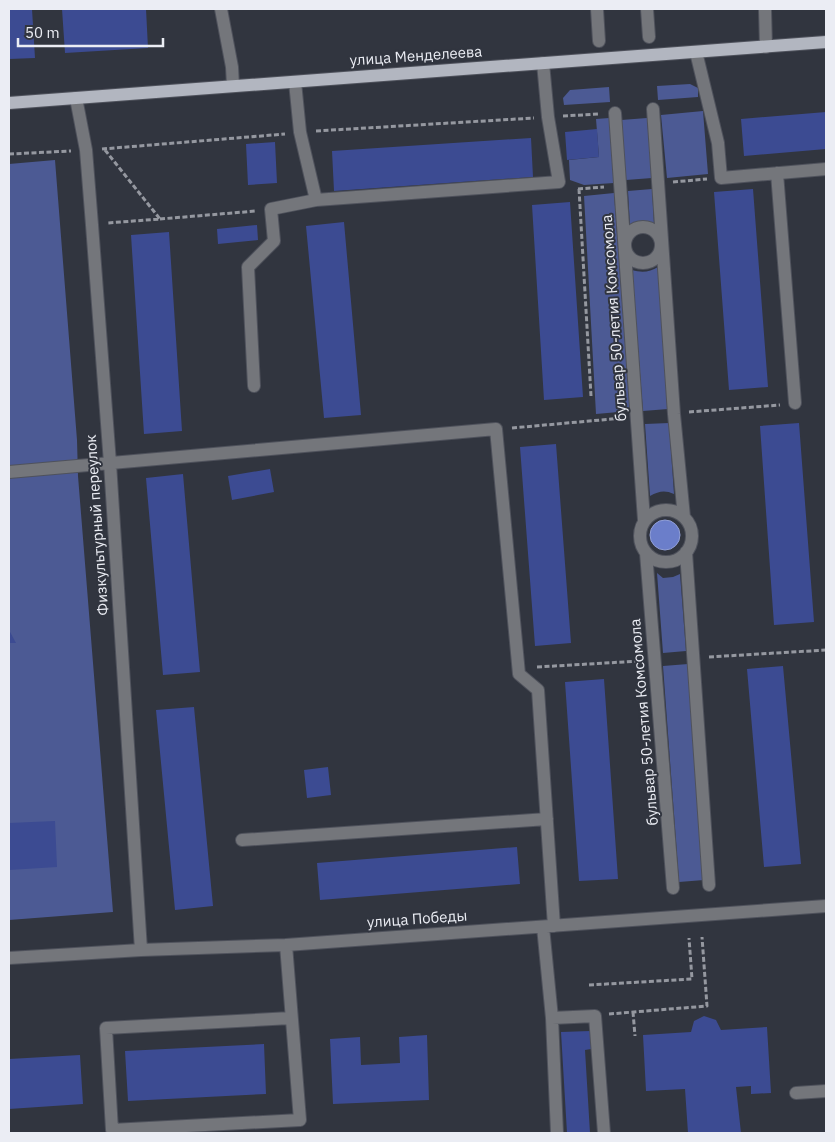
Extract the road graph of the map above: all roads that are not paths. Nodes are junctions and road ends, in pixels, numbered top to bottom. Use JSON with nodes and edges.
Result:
{"nodes":[{"id":1,"x":221,"y":9,"type":"edge"},
{"id":2,"x":597,"y":9,"type":"edge"},
{"id":3,"x":647,"y":9,"type":"edge"},
{"id":4,"x":765,"y":9,"type":"edge"},
{"id":5,"x":649,"y":37,"type":"dead end"},
{"id":6,"x":599,"y":41,"type":"dead end"},
{"id":7,"x":826,"y":42,"type":"edge"},
{"id":8,"x":766,"y":47,"type":"junction"},
{"id":9,"x":696,"y":52,"type":"junction"},
{"id":10,"x":543,"y":63,"type":"junction"},
{"id":11,"x":295,"y":82,"type":"junction"},
{"id":12,"x":233,"y":86,"type":"junction"},
{"id":13,"x":76,"y":98,"type":"junction"},
{"id":14,"x":9,"y":103,"type":"edge"},
{"id":15,"x":653,"y":110,"type":"dead end"},
{"id":16,"x":615,"y":112,"type":"dead end"},
{"id":17,"x":826,"y":169,"type":"edge"},
{"id":18,"x":777,"y":173,"type":"junction"},
{"id":19,"x":316,"y":200,"type":"junction"},
{"id":20,"x":662,"y":245,"type":"junction"},
{"id":21,"x":625,"y":248,"type":"junction"},
{"id":22,"x":254,"y":386,"type":"dead end"},
{"id":23,"x":795,"y":403,"type":"road end"},
{"id":24,"x":110,"y":463,"type":"junction"},
{"id":25,"x":9,"y":472,"type":"edge"},
{"id":26,"x":684,"y":517,"type":"junction"},
{"id":27,"x":644,"y":520,"type":"junction"},
{"id":28,"x":686,"y":552,"type":"junction"},
{"id":29,"x":646,"y":553,"type":"junction"},
{"id":30,"x":546,"y":819,"type":"junction"},
{"id":31,"x":242,"y":840,"type":"dead end"},
{"id":32,"x":709,"y":885,"type":"dead end"},
{"id":33,"x":673,"y":888,"type":"dead end"},
{"id":34,"x":826,"y":906,"type":"edge"},
{"id":35,"x":548,"y":926,"type":"junction"},
{"id":36,"x":286,"y":945,"type":"junction"},
{"id":37,"x":141,"y":950,"type":"junction"},
{"id":38,"x":9,"y":958,"type":"edge"},
{"id":39,"x":291,"y":1018,"type":"junction"},
{"id":40,"x":552,"y":1018,"type":"junction"},
{"id":41,"x":826,"y":1091,"type":"edge"},
{"id":42,"x":796,"y":1093,"type":"dead end"},
{"id":43,"x":558,"y":1133,"type":"edge"},
{"id":44,"x":604,"y":1133,"type":"edge"}],
"edges":[{"from":1,"to":12,"type":"street"},
{"from":2,"to":6,"type":"street"},
{"from":3,"to":5,"type":"street"},
{"from":4,"to":8,"type":"street"},
{"from":7,"to":8,"type":"main road","name":"улица Менделеева"},
{"from":8,"to":9,"type":"main road","name":"улица Менделеева"},
{"from":9,"to":10,"type":"main road","name":"улица Менделеева"},
{"from":9,"to":18,"type":"street"},
{"from":10,"to":11,"type":"main road","name":"улица Менделеева"},
{"from":10,"to":19,"type":"street"},
{"from":11,"to":12,"type":"main road","name":"улица Менделеева"},
{"from":11,"to":19,"type":"street"},
{"from":12,"to":13,"type":"main road","name":"улица Менделеева"},
{"from":13,"to":14,"type":"main road","name":"улица Менделеева"},
{"from":13,"to":24,"type":"street","name":"Физкультурный переулок"},
{"from":15,"to":20,"type":"street"},
{"from":16,"to":21,"type":"street","name":"бульвар 50-летия Комсомола"},
{"from":17,"to":18,"type":"street"},
{"from":18,"to":23,"type":"street"},
{"from":19,"to":22,"type":"street"},
{"from":20,"to":21,"type":"street"},
{"from":20,"to":21,"type":"street"},
{"from":20,"to":26,"type":"street"},
{"from":21,"to":27,"type":"street","name":"бульвар 50-летия Комсомола"},
{"from":24,"to":25,"type":"street"},
{"from":24,"to":30,"type":"street"},
{"from":24,"to":37,"type":"street","name":"Физкультурный переулок"},
{"from":26,"to":27,"type":"street"},
{"from":26,"to":28,"type":"street"},
{"from":27,"to":29,"type":"street","name":"бульвар 50-летия Комсомола"},
{"from":28,"to":29,"type":"street"},
{"from":28,"to":32,"type":"street"},
{"from":29,"to":33,"type":"street","name":"бульвар 50-летия Комсомола"},
{"from":30,"to":31,"type":"street"},
{"from":30,"to":35,"type":"street"},
{"from":34,"to":35,"type":"street","name":"улица Победы"},
{"from":35,"to":36,"type":"street","name":"улица Победы"},
{"from":35,"to":40,"type":"street"},
{"from":36,"to":37,"type":"street","name":"улица Победы"},
{"from":36,"to":39,"type":"street"},
{"from":37,"to":38,"type":"street","name":"улица Победы"},
{"from":39,"to":39,"type":"street"},
{"from":40,"to":43,"type":"street"},
{"from":40,"to":44,"type":"street"},
{"from":41,"to":42,"type":"street"}]}
